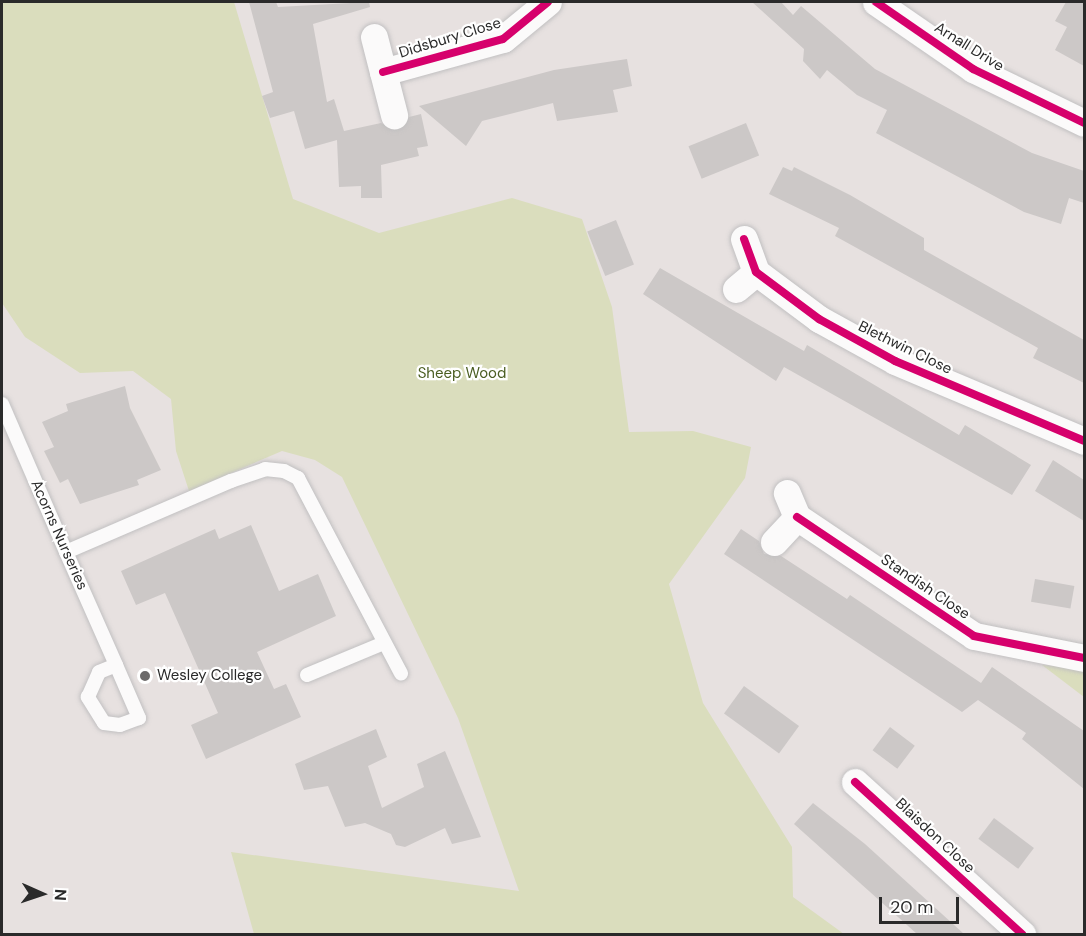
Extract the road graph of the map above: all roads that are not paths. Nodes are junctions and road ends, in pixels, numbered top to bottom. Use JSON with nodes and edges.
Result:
{"nodes":[{"id":1,"x":548,"y":2,"type":"edge"},
{"id":2,"x":876,"y":2,"type":"edge"},
{"id":3,"x":374,"y":38,"type":"dead end"},
{"id":4,"x":383,"y":72,"type":"junction"},
{"id":5,"x":394,"y":115,"type":"dead end"},
{"id":6,"x":1084,"y":123,"type":"edge"},
{"id":7,"x":744,"y":239,"type":"dead end"},
{"id":8,"x":756,"y":272,"type":"junction"},
{"id":9,"x":736,"y":289,"type":"dead end"},
{"id":10,"x":2,"y":404,"type":"edge"},
{"id":11,"x":1084,"y":441,"type":"edge"},
{"id":12,"x":787,"y":493,"type":"dead end"},
{"id":13,"x":797,"y":517,"type":"junction"},
{"id":14,"x":774,"y":542,"type":"dead end"},
{"id":15,"x":66,"y":552,"type":"junction"},
{"id":16,"x":384,"y":643,"type":"junction"},
{"id":17,"x":1084,"y":658,"type":"edge"},
{"id":18,"x":116,"y":665,"type":"junction"},
{"id":19,"x":401,"y":673,"type":"dead end"},
{"id":20,"x":307,"y":675,"type":"dead end"},
{"id":21,"x":858,"y":791,"type":"dead end"},
{"id":22,"x":1022,"y":934,"type":"edge"}],
"edges":[{"from":1,"to":4,"type":"street","name":"Didsbury Close"},
{"from":2,"to":6,"type":"street","name":"Arnall Drive"},
{"from":3,"to":4,"type":"street","name":"Didsbury Close"},
{"from":4,"to":5,"type":"street","name":"Didsbury Close"},
{"from":7,"to":8,"type":"street"},
{"from":8,"to":9,"type":"street"},
{"from":8,"to":11,"type":"street","name":"Blethwin Close"},
{"from":10,"to":15,"type":"lane","name":"Acorns Nurseries"},
{"from":12,"to":13,"type":"street"},
{"from":13,"to":14,"type":"street"},
{"from":13,"to":17,"type":"street","name":"Standish Close"},
{"from":15,"to":16,"type":"lane"},
{"from":15,"to":18,"type":"lane","name":"Acorns Nurseries"},
{"from":16,"to":19,"type":"lane"},
{"from":16,"to":20,"type":"lane"},
{"from":18,"to":18,"type":"lane","name":"Acorns Nurseries"},
{"from":21,"to":22,"type":"street","name":"Blaisdon Close"}]}
